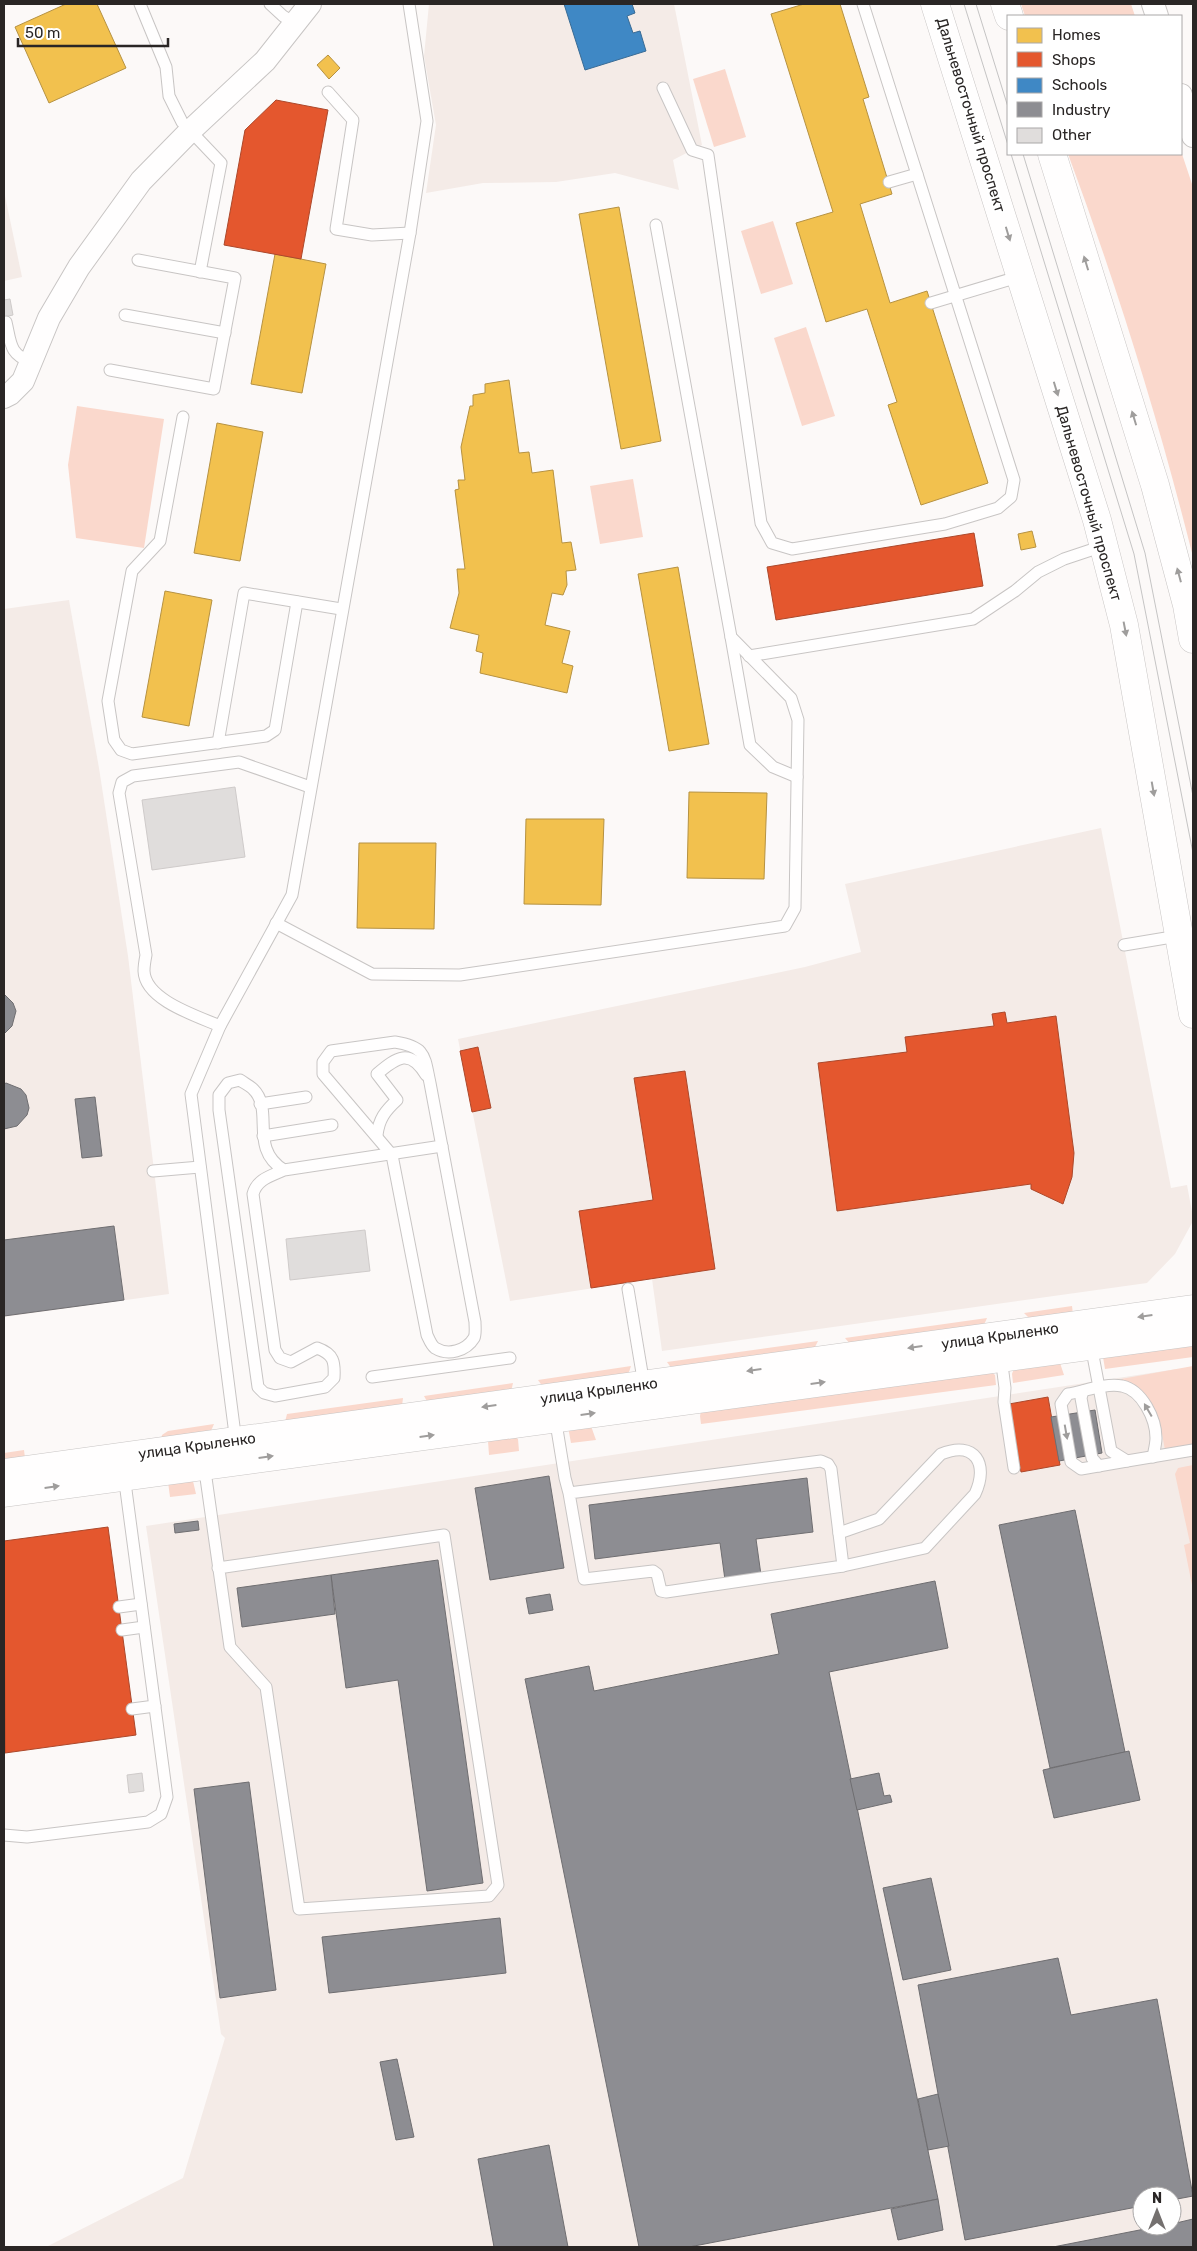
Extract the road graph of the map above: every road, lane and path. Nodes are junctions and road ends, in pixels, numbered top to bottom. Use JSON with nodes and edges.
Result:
{"nodes":[{"id":1,"x":140,"y":4,"type":"edge"},
{"id":2,"x":270,"y":4,"type":"edge"},
{"id":3,"x":310,"y":4,"type":"edge"},
{"id":4,"x":409,"y":4,"type":"edge"},
{"id":5,"x":863,"y":4,"type":"edge"},
{"id":6,"x":935,"y":4,"type":"edge"},
{"id":7,"x":296,"y":24,"type":"junction"},
{"id":8,"x":663,"y":88,"type":"dead end"},
{"id":9,"x":328,"y":92,"type":"dead end"},
{"id":10,"x":1182,"y":98,"type":"edge"},
{"id":11,"x":190,"y":131,"type":"junction"},
{"id":12,"x":1193,"y":136,"type":"edge"},
{"id":13,"x":1052,"y":155,"type":"edge"},
{"id":14,"x":917,"y":174,"type":"junction"},
{"id":15,"x":889,"y":182,"type":"dead end"},
{"id":16,"x":656,"y":225,"type":"dead end"},
{"id":17,"x":410,"y":233,"type":"junction"},
{"id":18,"x":138,"y":260,"type":"dead end"},
{"id":19,"x":200,"y":272,"type":"junction"},
{"id":20,"x":1021,"y":276,"type":"junction"},
{"id":21,"x":956,"y":296,"type":"junction"},
{"id":22,"x":930,"y":303,"type":"dead end"},
{"id":23,"x":125,"y":315,"type":"dead end"},
{"id":24,"x":6,"y":322,"type":"dead end"},
{"id":25,"x":225,"y":333,"type":"junction"},
{"id":26,"x":31,"y":362,"type":"junction"},
{"id":27,"x":110,"y":370,"type":"dead end"},
{"id":28,"x":4,"y":397,"type":"edge"},
{"id":29,"x":183,"y":417,"type":"dead end"},
{"id":30,"x":1104,"y":546,"type":"junction"},
{"id":31,"x":297,"y":602,"type":"junction"},
{"id":32,"x":341,"y":609,"type":"junction"},
{"id":33,"x":731,"y":637,"type":"junction"},
{"id":34,"x":1193,"y":639,"type":"edge"},
{"id":35,"x":749,"y":656,"type":"junction"},
{"id":36,"x":218,"y":743,"type":"junction"},
{"id":37,"x":797,"y":777,"type":"junction"},
{"id":38,"x":310,"y":787,"type":"junction"},
{"id":39,"x":276,"y":923,"type":"junction"},
{"id":40,"x":1178,"y":936,"type":"junction"},
{"id":41,"x":1124,"y":945,"type":"dead end"},
{"id":42,"x":1193,"y":1014,"type":"edge"},
{"id":43,"x":220,"y":1026,"type":"junction"},
{"id":44,"x":430,"y":1083,"type":"junction"},
{"id":45,"x":306,"y":1097,"type":"dead end"},
{"id":46,"x":260,"y":1104,"type":"junction"},
{"id":47,"x":332,"y":1125,"type":"dead end"},
{"id":48,"x":377,"y":1135,"type":"junction"},
{"id":49,"x":264,"y":1136,"type":"junction"},
{"id":50,"x":442,"y":1146,"type":"junction"},
{"id":51,"x":392,"y":1155,"type":"junction"},
{"id":52,"x":200,"y":1167,"type":"junction"},
{"id":53,"x":284,"y":1170,"type":"junction"},
{"id":54,"x":153,"y":1171,"type":"dead end"},
{"id":55,"x":628,"y":1289,"type":"dead end"},
{"id":56,"x":1193,"y":1309,"type":"edge"},
{"id":57,"x":1193,"y":1332,"type":"edge"},
{"id":58,"x":1090,"y":1335,"type":"junction"},
{"id":59,"x":1000,"y":1347,"type":"junction"},
{"id":60,"x":510,"y":1358,"type":"dead end"},
{"id":61,"x":372,"y":1377,"type":"dead end"},
{"id":62,"x":644,"y":1385,"type":"junction"},
{"id":63,"x":1099,"y":1388,"type":"junction"},
{"id":64,"x":1083,"y":1391,"type":"junction"},
{"id":65,"x":554,"y":1408,"type":"junction"},
{"id":66,"x":1193,"y":1450,"type":"edge"},
{"id":67,"x":238,"y":1451,"type":"junction"},
{"id":68,"x":203,"y":1456,"type":"junction"},
{"id":69,"x":1152,"y":1457,"type":"junction"},
{"id":70,"x":1127,"y":1461,"type":"junction"},
{"id":71,"x":1099,"y":1466,"type":"junction"},
{"id":72,"x":123,"y":1467,"type":"junction"},
{"id":73,"x":1014,"y":1468,"type":"dead end"},
{"id":74,"x":4,"y":1473,"type":"edge"},
{"id":75,"x":4,"y":1493,"type":"edge"},
{"id":76,"x":569,"y":1493,"type":"junction"},
{"id":77,"x":839,"y":1533,"type":"junction"},
{"id":78,"x":843,"y":1566,"type":"junction"},
{"id":79,"x":218,"y":1568,"type":"junction"},
{"id":80,"x":141,"y":1604,"type":"junction"},
{"id":81,"x":119,"y":1607,"type":"dead end"},
{"id":82,"x":144,"y":1628,"type":"junction"},
{"id":83,"x":122,"y":1630,"type":"dead end"},
{"id":84,"x":155,"y":1706,"type":"junction"},
{"id":85,"x":132,"y":1709,"type":"dead end"},
{"id":86,"x":4,"y":1835,"type":"edge"}],
"edges":[{"from":1,"to":11,"type":"lane"},
{"from":2,"to":7,"type":"lane"},
{"from":3,"to":7,"type":"street"},
{"from":4,"to":17,"type":"lane"},
{"from":5,"to":14,"type":"lane"},
{"from":6,"to":20,"type":"street","name":"Дальневосточный проспект","one_way":true},
{"from":7,"to":11,"type":"street"},
{"from":8,"to":21,"type":"lane"},
{"from":9,"to":17,"type":"lane"},
{"from":10,"to":12,"type":"street"},
{"from":11,"to":19,"type":"lane"},
{"from":11,"to":26,"type":"street"},
{"from":34,"to":13,"type":"street","one_way":true},
{"from":14,"to":15,"type":"lane"},
{"from":14,"to":21,"type":"lane"},
{"from":16,"to":33,"type":"lane"},
{"from":17,"to":32,"type":"lane"},
{"from":18,"to":19,"type":"lane"},
{"from":19,"to":25,"type":"lane"},
{"from":20,"to":21,"type":"lane"},
{"from":20,"to":30,"type":"street","name":"Дальневосточный проспект","one_way":true},
{"from":21,"to":22,"type":"lane"},
{"from":23,"to":25,"type":"lane"},
{"from":24,"to":26,"type":"lane"},
{"from":25,"to":27,"type":"lane"},
{"from":26,"to":28,"type":"street"},
{"from":29,"to":36,"type":"lane"},
{"from":30,"to":35,"type":"lane"},
{"from":30,"to":40,"type":"street","name":"Дальневосточный проспект","one_way":true},
{"from":31,"to":32,"type":"lane"},
{"from":31,"to":36,"type":"lane"},
{"from":31,"to":36,"type":"lane"},
{"from":32,"to":38,"type":"lane"},
{"from":33,"to":35,"type":"lane"},
{"from":33,"to":37,"type":"lane"},
{"from":35,"to":37,"type":"lane"},
{"from":37,"to":39,"type":"lane"},
{"from":38,"to":39,"type":"lane"},
{"from":38,"to":43,"type":"lane"},
{"from":39,"to":43,"type":"lane"},
{"from":40,"to":41,"type":"lane"},
{"from":40,"to":42,"type":"street","name":"Дальневосточный проспект"},
{"from":43,"to":52,"type":"lane"},
{"from":44,"to":48,"type":"lane"},
{"from":44,"to":48,"type":"lane"},
{"from":44,"to":50,"type":"lane"},
{"from":45,"to":46,"type":"lane"},
{"from":46,"to":49,"type":"lane"},
{"from":46,"to":53,"type":"lane"},
{"from":47,"to":49,"type":"lane"},
{"from":48,"to":51,"type":"lane"},
{"from":49,"to":53,"type":"lane"},
{"from":50,"to":51,"type":"lane"},
{"from":50,"to":51,"type":"lane"},
{"from":51,"to":53,"type":"lane"},
{"from":52,"to":54,"type":"lane"},
{"from":52,"to":67,"type":"lane"},
{"from":55,"to":62,"type":"lane"},
{"from":56,"to":58,"type":"street","name":"улица Крыленко","one_way":true},
{"from":57,"to":58,"type":"street","name":"улица Крыленко"},
{"from":58,"to":59,"type":"street","name":"улица Крыленко"},
{"from":58,"to":63,"type":"lane"},
{"from":59,"to":62,"type":"street","name":"улица Крыленко","one_way":true},
{"from":65,"to":59,"type":"street","name":"улица Крыленко","one_way":true},
{"from":59,"to":73,"type":"lane"},
{"from":60,"to":61,"type":"lane"},
{"from":62,"to":65,"type":"street","name":"улица Крыленко"},
{"from":63,"to":64,"type":"lane"},
{"from":69,"to":63,"type":"lane","one_way":true},
{"from":63,"to":70,"type":"lane"},
{"from":64,"to":71,"type":"lane"},
{"from":64,"to":71,"type":"lane","one_way":true},
{"from":65,"to":67,"type":"street","name":"улица Крыленко"},
{"from":65,"to":76,"type":"lane"},
{"from":66,"to":69,"type":"lane"},
{"from":67,"to":68,"type":"street","name":"улица Крыленко"},
{"from":68,"to":72,"type":"street","name":"улица Крыленко"},
{"from":68,"to":79,"type":"lane"},
{"from":69,"to":70,"type":"lane"},
{"from":70,"to":71,"type":"lane"},
{"from":72,"to":74,"type":"street","name":"улица Крыленко"},
{"from":75,"to":72,"type":"street","name":"улица Крыленко","one_way":true},
{"from":72,"to":80,"type":"lane"},
{"from":76,"to":77,"type":"lane"},
{"from":76,"to":78,"type":"lane"},
{"from":77,"to":78,"type":"lane"},
{"from":77,"to":78,"type":"lane"},
{"from":79,"to":79,"type":"lane"},
{"from":80,"to":81,"type":"lane"},
{"from":80,"to":82,"type":"lane"},
{"from":82,"to":83,"type":"lane"},
{"from":82,"to":84,"type":"lane"},
{"from":84,"to":85,"type":"lane"},
{"from":84,"to":86,"type":"lane"}]}
